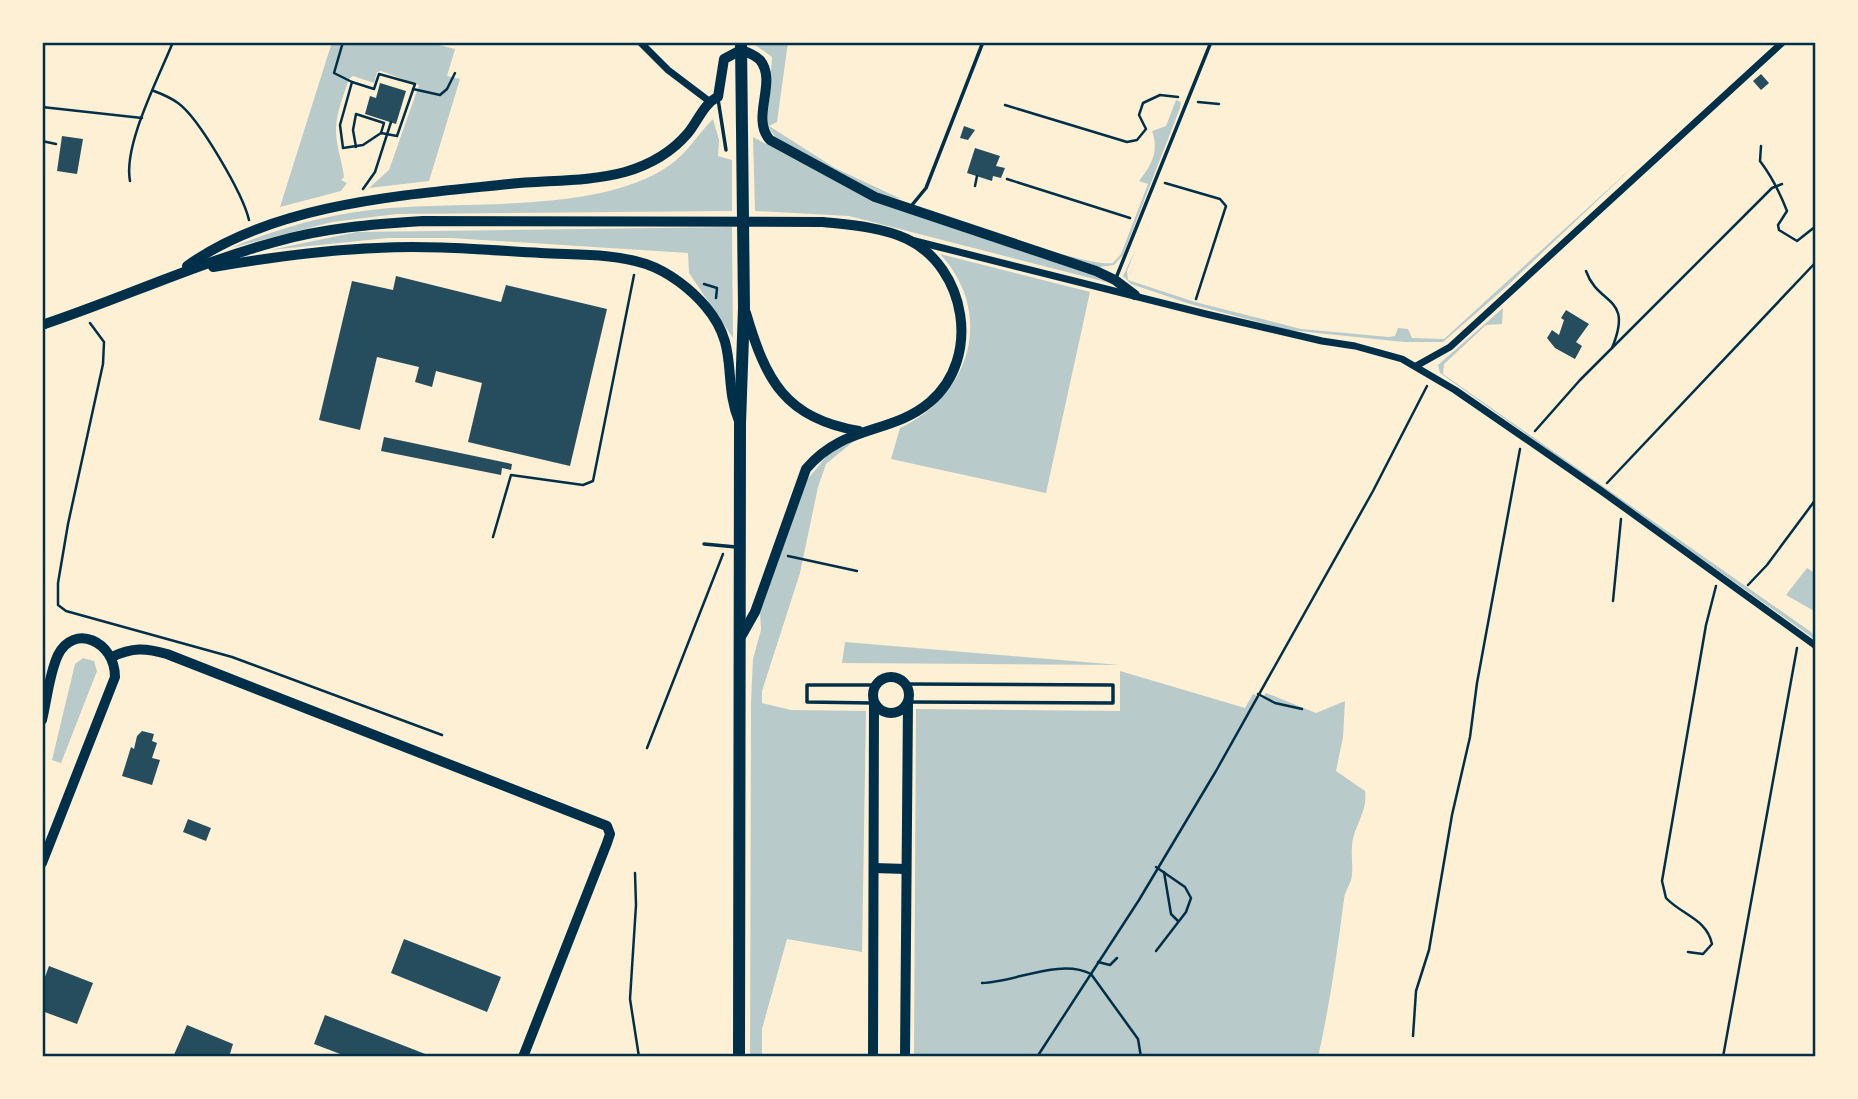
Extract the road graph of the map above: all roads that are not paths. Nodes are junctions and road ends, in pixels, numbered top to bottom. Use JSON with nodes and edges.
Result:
{"nodes":[{"id":1,"x":640,"y":42,"type":"edge"},
{"id":2,"x":983,"y":42,"type":"edge"},
{"id":3,"x":1211,"y":42,"type":"edge"},
{"id":4,"x":1783,"y":42,"type":"edge"},
{"id":5,"x":741,"y":46,"type":"edge"},
{"id":6,"x":713,"y":99,"type":"junction"},
{"id":7,"x":726,"y":150,"type":"dead end"},
{"id":8,"x":908,"y":209,"type":"junction"},
{"id":9,"x":907,"y":239,"type":"junction"},
{"id":10,"x":180,"y":272,"type":"junction"},
{"id":11,"x":1115,"y":280,"type":"junction"},
{"id":12,"x":1135,"y":295,"type":"junction"},
{"id":13,"x":744,"y":308,"type":"junction"},
{"id":14,"x":42,"y":325,"type":"edge"},
{"id":15,"x":1416,"y":366,"type":"junction"},
{"id":16,"x":740,"y":423,"type":"junction"},
{"id":17,"x":862,"y":431,"type":"junction"},
{"id":18,"x":704,"y":544,"type":"dead end"},
{"id":19,"x":741,"y":547,"type":"junction"},
{"id":20,"x":742,"y":635,"type":"junction"},
{"id":21,"x":1816,"y":646,"type":"edge"},
{"id":22,"x":112,"y":657,"type":"junction"},
{"id":23,"x":905,"y":684,"type":"junction"},
{"id":24,"x":876,"y":685,"type":"junction"},
{"id":25,"x":908,"y":702,"type":"junction"},
{"id":26,"x":874,"y":703,"type":"junction"},
{"id":27,"x":42,"y":720,"type":"edge"},
{"id":28,"x":42,"y":863,"type":"edge"},
{"id":29,"x":874,"y":867,"type":"junction"},
{"id":30,"x":906,"y":869,"type":"junction"},
{"id":31,"x":523,"y":1057,"type":"edge"},
{"id":32,"x":739,"y":1057,"type":"edge"},
{"id":33,"x":873,"y":1057,"type":"edge"},
{"id":34,"x":905,"y":1057,"type":"edge"}],
"edges":[{"from":1,"to":6,"type":"street"},
{"from":2,"to":8,"type":"lane"},
{"from":3,"to":11,"type":"lane"},
{"from":4,"to":15,"type":"street"},
{"from":5,"to":6,"type":"main road"},
{"from":5,"to":8,"type":"main road"},
{"from":5,"to":13,"type":"main road"},
{"from":6,"to":7,"type":"lane"},
{"from":6,"to":10,"type":"main road"},
{"from":8,"to":11,"type":"main road"},
{"from":9,"to":10,"type":"main road"},
{"from":9,"to":12,"type":"street"},
{"from":9,"to":17,"type":"main road"},
{"from":10,"to":14,"type":"main road"},
{"from":10,"to":16,"type":"main road"},
{"from":11,"to":12,"type":"main road"},
{"from":12,"to":15,"type":"street"},
{"from":13,"to":16,"type":"main road"},
{"from":13,"to":17,"type":"main road"},
{"from":15,"to":21,"type":"street"},
{"from":16,"to":19,"type":"main road"},
{"from":17,"to":20,"type":"main road"},
{"from":18,"to":19,"type":"lane"},
{"from":19,"to":20,"type":"main road"},
{"from":20,"to":32,"type":"main road"},
{"from":22,"to":27,"type":"street"},
{"from":22,"to":28,"type":"street"},
{"from":22,"to":31,"type":"street"},
{"from":23,"to":24,"type":"street"},
{"from":23,"to":25,"type":"street"},
{"from":23,"to":25,"type":"lane"},
{"from":24,"to":26,"type":"street"},
{"from":24,"to":26,"type":"lane"},
{"from":25,"to":26,"type":"street"},
{"from":25,"to":30,"type":"street"},
{"from":26,"to":29,"type":"street"},
{"from":29,"to":30,"type":"street"},
{"from":29,"to":33,"type":"street"},
{"from":30,"to":34,"type":"street"}]}
